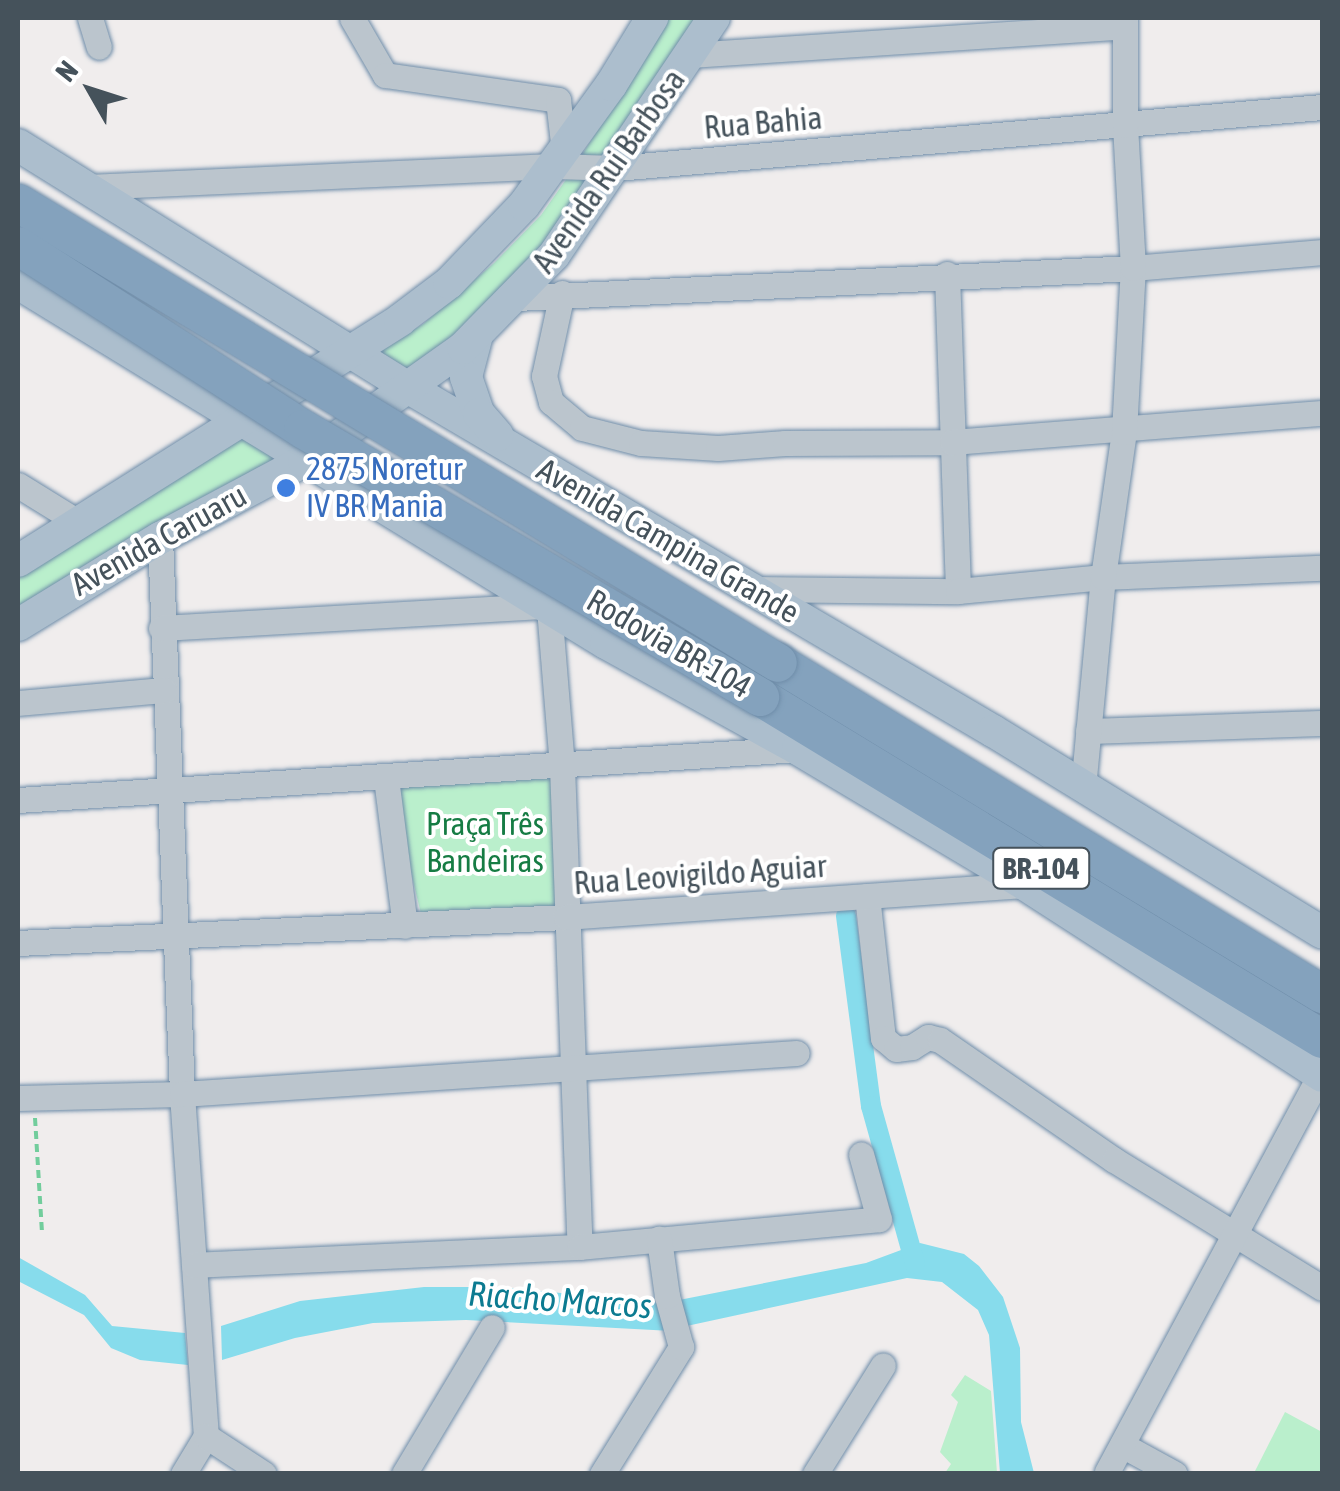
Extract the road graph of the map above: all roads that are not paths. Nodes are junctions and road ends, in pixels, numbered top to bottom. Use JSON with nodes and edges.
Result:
{"nodes":[{"id":1,"x":90,"y":18,"type":"edge"},
{"id":2,"x":352,"y":18,"type":"edge"},
{"id":3,"x":652,"y":18,"type":"edge"},
{"id":4,"x":714,"y":18,"type":"edge"},
{"id":5,"x":1125,"y":22,"type":"edge"},
{"id":6,"x":99,"y":47,"type":"dead end"},
{"id":7,"x":691,"y":56,"type":"junction"},
{"id":8,"x":1322,"y":107,"type":"edge"},
{"id":9,"x":1125,"y":125,"type":"junction"},
{"id":10,"x":18,"y":145,"type":"edge"},
{"id":11,"x":558,"y":159,"type":"junction"},
{"id":12,"x":616,"y":168,"type":"junction"},
{"id":13,"x":88,"y":187,"type":"junction"},
{"id":14,"x":18,"y":203,"type":"edge"},
{"id":15,"x":18,"y":246,"type":"edge"},
{"id":16,"x":1322,"y":252,"type":"edge"},
{"id":17,"x":1133,"y":268,"type":"junction"},
{"id":18,"x":947,"y":274,"type":"junction"},
{"id":19,"x":18,"y":283,"type":"edge"},
{"id":20,"x":562,"y":293,"type":"junction"},
{"id":21,"x":516,"y":298,"type":"junction"},
{"id":22,"x":477,"y":334,"type":"junction"},
{"id":23,"x":350,"y":350,"type":"junction"},
{"id":24,"x":409,"y":388,"type":"junction"},
{"id":25,"x":1322,"y":412,"type":"edge"},
{"id":26,"x":252,"y":428,"type":"junction"},
{"id":27,"x":1124,"y":432,"type":"junction"},
{"id":28,"x":952,"y":442,"type":"junction"},
{"id":29,"x":506,"y":446,"type":"junction"},
{"id":30,"x":304,"y":461,"type":"junction"},
{"id":31,"x":18,"y":485,"type":"edge"},
{"id":32,"x":78,"y":522,"type":"junction"},
{"id":33,"x":160,"y":538,"type":"junction"},
{"id":34,"x":18,"y":561,"type":"edge"},
{"id":35,"x":1322,"y":568,"type":"edge"},
{"id":36,"x":1103,"y":577,"type":"junction"},
{"id":37,"x":749,"y":590,"type":"junction"},
{"id":38,"x":958,"y":591,"type":"junction"},
{"id":39,"x":547,"y":607,"type":"junction"},
{"id":40,"x":18,"y":625,"type":"edge"},
{"id":41,"x":161,"y":628,"type":"junction"},
{"id":42,"x":164,"y":690,"type":"junction"},
{"id":43,"x":18,"y":703,"type":"edge"},
{"id":44,"x":1322,"y":722,"type":"edge"},
{"id":45,"x":1088,"y":731,"type":"junction"},
{"id":46,"x":798,"y":749,"type":"junction"},
{"id":47,"x":562,"y":766,"type":"junction"},
{"id":48,"x":386,"y":778,"type":"junction"},
{"id":49,"x":1082,"y":788,"type":"junction"},
{"id":50,"x":168,"y":792,"type":"junction"},
{"id":51,"x":18,"y":800,"type":"edge"},
{"id":52,"x":1026,"y":885,"type":"junction"},
{"id":53,"x":867,"y":896,"type":"junction"},
{"id":54,"x":566,"y":917,"type":"junction"},
{"id":55,"x":406,"y":926,"type":"junction"},
{"id":56,"x":1322,"y":933,"type":"edge"},
{"id":57,"x":175,"y":937,"type":"junction"},
{"id":58,"x":18,"y":943,"type":"edge"},
{"id":59,"x":1322,"y":994,"type":"edge"},
{"id":60,"x":797,"y":1052,"type":"dead end"},
{"id":61,"x":1322,"y":1063,"type":"edge"},
{"id":62,"x":577,"y":1070,"type":"junction"},
{"id":63,"x":182,"y":1094,"type":"junction"},
{"id":64,"x":26,"y":1098,"type":"edge"},
{"id":65,"x":861,"y":1154,"type":"dead end"},
{"id":66,"x":1235,"y":1236,"type":"junction"},
{"id":67,"x":659,"y":1239,"type":"junction"},
{"id":68,"x":580,"y":1247,"type":"junction"},
{"id":69,"x":194,"y":1266,"type":"junction"},
{"id":70,"x":1322,"y":1288,"type":"edge"},
{"id":71,"x":492,"y":1328,"type":"dead end"},
{"id":72,"x":883,"y":1366,"type":"dead end"},
{"id":73,"x":206,"y":1436,"type":"junction"},
{"id":74,"x":1122,"y":1444,"type":"junction"},
{"id":75,"x":1107,"y":1472,"type":"edge"},
{"id":76,"x":183,"y":1474,"type":"edge"},
{"id":77,"x":264,"y":1474,"type":"edge"},
{"id":78,"x":404,"y":1474,"type":"edge"},
{"id":79,"x":602,"y":1474,"type":"edge"},
{"id":80,"x":815,"y":1474,"type":"edge"},
{"id":81,"x":1175,"y":1474,"type":"edge"}],
"edges":[{"from":1,"to":6,"type":"street"},
{"from":2,"to":11,"type":"street"},
{"from":3,"to":11,"type":"main road","name":"Avenida Rui Barbosa"},
{"from":4,"to":7,"type":"main road","name":"Avenida Rui Barbosa"},
{"from":5,"to":7,"type":"street"},
{"from":5,"to":9,"type":"street"},
{"from":7,"to":12,"type":"main road","name":"Avenida Rui Barbosa"},
{"from":8,"to":9,"type":"street","name":"Rua Bahia"},
{"from":9,"to":12,"type":"street","name":"Rua Bahia"},
{"from":9,"to":17,"type":"street"},
{"from":10,"to":13,"type":"main road","name":"Avenida Campina Grande"},
{"from":11,"to":12,"type":"street","name":"Rua Bahia"},
{"from":11,"to":13,"type":"street","name":"Rua Bahia"},
{"from":11,"to":23,"type":"main road","name":"Avenida Rui Barbosa"},
{"from":12,"to":21,"type":"main road","name":"Avenida Rui Barbosa"},
{"from":13,"to":23,"type":"main road","name":"Avenida Campina Grande"},
{"from":14,"to":59,"type":"highway","name":"Rodovia BR-104","number":"BR-104","bridge":true},
{"from":15,"to":61,"type":"highway","name":"Rodovia BR-104","number":"BR-104","bridge":true},
{"from":16,"to":17,"type":"street"},
{"from":17,"to":18,"type":"street"},
{"from":17,"to":27,"type":"street"},
{"from":18,"to":20,"type":"street"},
{"from":18,"to":28,"type":"street"},
{"from":19,"to":26,"type":"main road"},
{"from":20,"to":21,"type":"street"},
{"from":20,"to":28,"type":"street"},
{"from":21,"to":22,"type":"main road","name":"Avenida Rui Barbosa"},
{"from":22,"to":24,"type":"main road","name":"Avenida Rui Barbosa"},
{"from":22,"to":29,"type":"main road"},
{"from":23,"to":24,"type":"main road","name":"Avenida Campina Grande"},
{"from":23,"to":26,"type":"main road","name":"Avenida Rui Barbosa"},
{"from":24,"to":29,"type":"main road","name":"Avenida Campina Grande"},
{"from":24,"to":30,"type":"main road","name":"Avenida Rui Barbosa"},
{"from":25,"to":27,"type":"street"},
{"from":26,"to":30,"type":"main road"},
{"from":26,"to":32,"type":"main road","name":"Avenida Caruaru"},
{"from":27,"to":28,"type":"street"},
{"from":27,"to":36,"type":"street"},
{"from":28,"to":38,"type":"street"},
{"from":29,"to":37,"type":"main road","name":"Avenida Campina Grande"},
{"from":30,"to":33,"type":"main road","name":"Avenida Caruaru"},
{"from":30,"to":39,"type":"main road"},
{"from":31,"to":32,"type":"street"},
{"from":32,"to":34,"type":"main road","name":"Avenida Caruaru"},
{"from":33,"to":40,"type":"main road","name":"Avenida Caruaru"},
{"from":33,"to":41,"type":"street"},
{"from":35,"to":36,"type":"street"},
{"from":36,"to":38,"type":"street"},
{"from":36,"to":45,"type":"street"},
{"from":37,"to":38,"type":"street"},
{"from":37,"to":49,"type":"main road","name":"Avenida Campina Grande"},
{"from":39,"to":41,"type":"street"},
{"from":39,"to":46,"type":"main road"},
{"from":39,"to":47,"type":"street"},
{"from":41,"to":42,"type":"street"},
{"from":42,"to":43,"type":"street"},
{"from":42,"to":50,"type":"street"},
{"from":44,"to":45,"type":"street"},
{"from":45,"to":49,"type":"street"},
{"from":46,"to":47,"type":"street"},
{"from":46,"to":52,"type":"main road"},
{"from":47,"to":48,"type":"street"},
{"from":47,"to":54,"type":"street"},
{"from":48,"to":50,"type":"street"},
{"from":48,"to":55,"type":"street"},
{"from":49,"to":56,"type":"main road","name":"Avenida Campina Grande"},
{"from":50,"to":51,"type":"street"},
{"from":50,"to":57,"type":"street"},
{"from":52,"to":53,"type":"street","name":"Rua Leovigildo Aguiar"},
{"from":52,"to":61,"type":"main road"},
{"from":53,"to":54,"type":"street","name":"Rua Leovigildo Aguiar"},
{"from":53,"to":66,"type":"street"},
{"from":54,"to":55,"type":"street","name":"Rua Leovigildo Aguiar"},
{"from":54,"to":62,"type":"street"},
{"from":55,"to":57,"type":"street","name":"Rua Leovigildo Aguiar"},
{"from":57,"to":58,"type":"street","name":"Rua Leovigildo Aguiar"},
{"from":57,"to":63,"type":"street"},
{"from":60,"to":62,"type":"street"},
{"from":61,"to":66,"type":"street"},
{"from":62,"to":63,"type":"street"},
{"from":62,"to":68,"type":"street"},
{"from":63,"to":64,"type":"street"},
{"from":63,"to":69,"type":"street"},
{"from":65,"to":67,"type":"street"},
{"from":66,"to":70,"type":"street"},
{"from":66,"to":74,"type":"street"},
{"from":67,"to":68,"type":"street"},
{"from":67,"to":79,"type":"street"},
{"from":68,"to":69,"type":"street"},
{"from":69,"to":73,"type":"street"},
{"from":71,"to":78,"type":"street"},
{"from":72,"to":80,"type":"street"},
{"from":73,"to":76,"type":"street"},
{"from":73,"to":77,"type":"street"},
{"from":74,"to":75,"type":"street"},
{"from":74,"to":81,"type":"street"}]}
